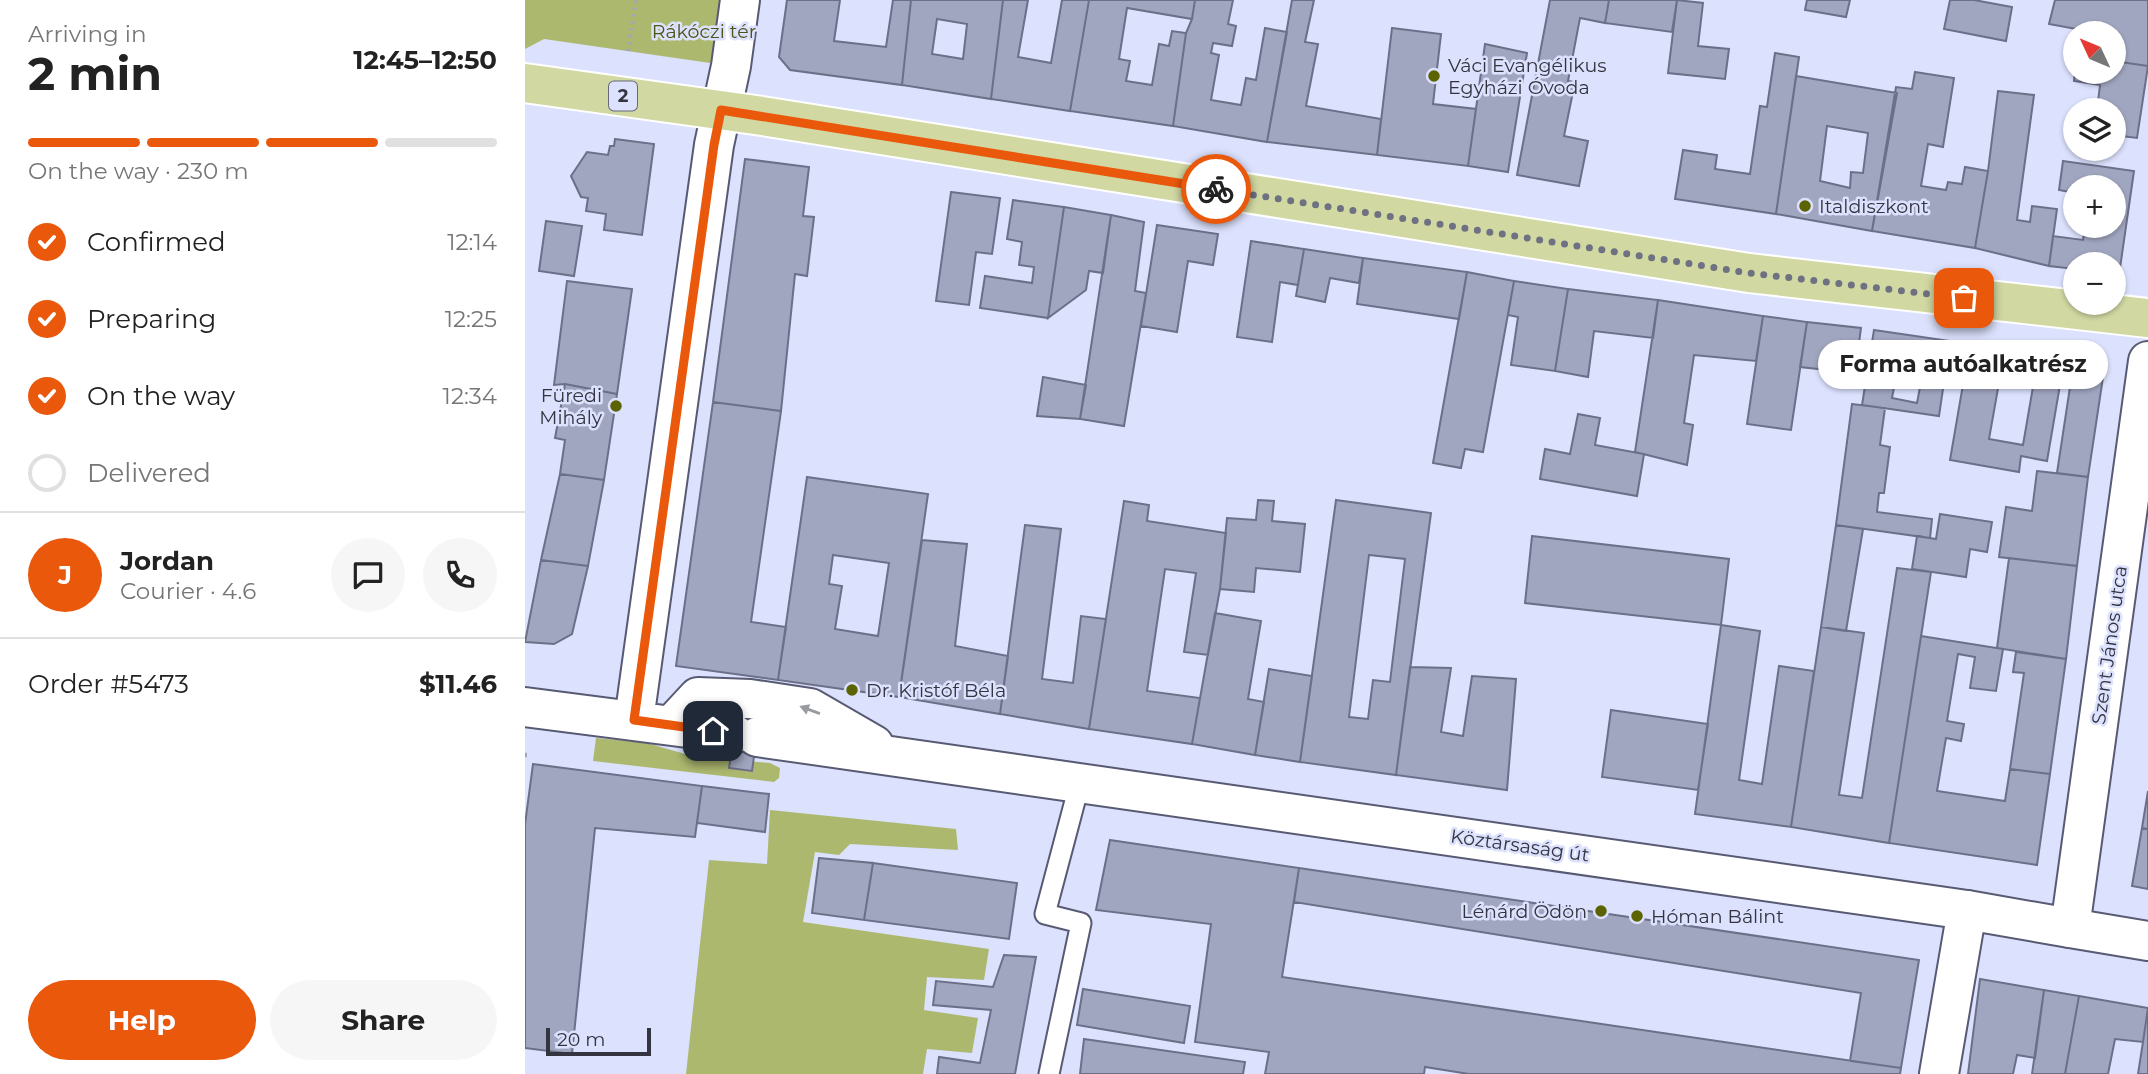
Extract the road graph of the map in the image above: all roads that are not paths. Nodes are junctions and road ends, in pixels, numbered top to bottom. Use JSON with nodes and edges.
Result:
{"nodes":[{"id":1,"x":740,"y":0,"type":"edge"},
{"id":2,"x":525,"y":83,"type":"edge"},
{"id":3,"x":721,"y":110,"type":"junction"},
{"id":4,"x":2148,"y":318,"type":"edge"},
{"id":5,"x":2148,"y":361,"type":"edge"},
{"id":6,"x":525,"y":706,"type":"edge"},
{"id":7,"x":634,"y":720,"type":"junction"},
{"id":8,"x":672,"y":725,"type":"junction"},
{"id":9,"x":891,"y":755,"type":"junction"},
{"id":10,"x":1080,"y":782,"type":"junction"},
{"id":11,"x":1967,"y":910,"type":"junction"},
{"id":12,"x":2070,"y":928,"type":"junction"},
{"id":13,"x":2148,"y":941,"type":"edge"},
{"id":14,"x":1049,"y":1074,"type":"edge"},
{"id":15,"x":1940,"y":1074,"type":"edge"}],
"edges":[{"from":1,"to":3,"type":"street"},
{"from":2,"to":3,"type":"main road","number":"2"},
{"from":3,"to":4,"type":"main road","number":"2"},
{"from":3,"to":7,"type":"street"},
{"from":5,"to":12,"type":"street","name":"Szent János utca"},
{"from":6,"to":7,"type":"street","name":"Köztársaság út"},
{"from":7,"to":8,"type":"street","name":"Köztársaság út"},
{"from":8,"to":9,"type":"street","name":"Köztársaság út"},
{"from":9,"to":8,"type":"street","name":"Köztársaság út","one_way":true},
{"from":9,"to":10,"type":"street","name":"Köztársaság út"},
{"from":10,"to":11,"type":"street","name":"Köztársaság út"},
{"from":10,"to":14,"type":"lane"},
{"from":11,"to":12,"type":"street","name":"Köztársaság út"},
{"from":11,"to":15,"type":"street"},
{"from":12,"to":13,"type":"street","name":"Köztársaság út"}]}
